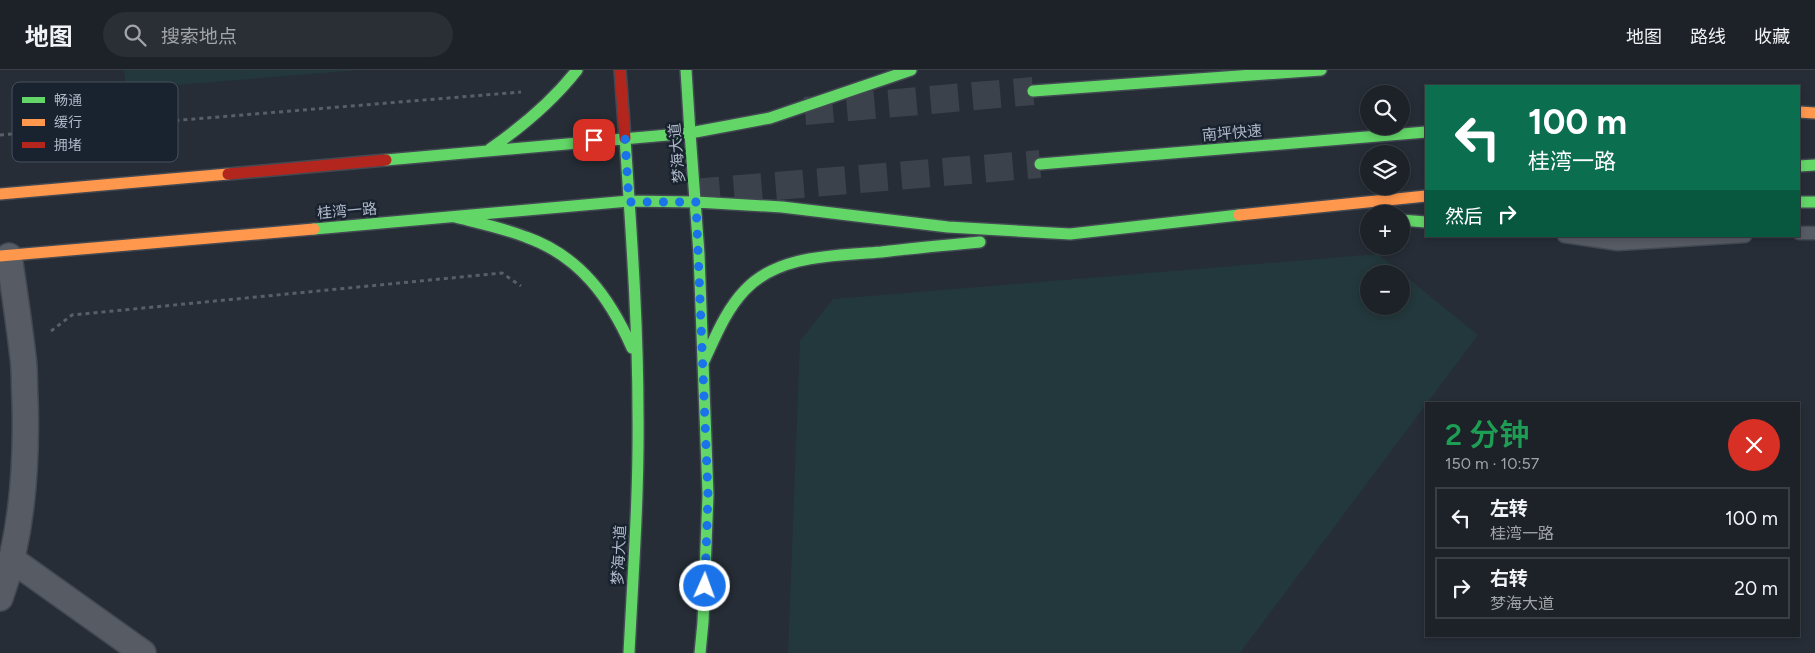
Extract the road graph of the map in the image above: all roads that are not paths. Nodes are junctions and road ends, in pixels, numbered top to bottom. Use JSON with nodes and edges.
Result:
{"nodes":[{"id":1,"x":577,"y":70,"type":"edge"},
{"id":2,"x":620,"y":70,"type":"edge"},
{"id":3,"x":686,"y":70,"type":"edge"},
{"id":4,"x":911,"y":70,"type":"edge"},
{"id":5,"x":1321,"y":70,"type":"edge"},
{"id":6,"x":1033,"y":91,"type":"tunnel mouth"},
{"id":7,"x":1815,"y":102,"type":"edge"},
{"id":8,"x":1800,"y":103,"type":"edge"},
{"id":9,"x":1800,"y":112,"type":"edge"},
{"id":10,"x":1815,"y":113,"type":"edge"},
{"id":11,"x":1425,"y":132,"type":"edge"},
{"id":12,"x":690,"y":133,"type":"junction"},
{"id":13,"x":625,"y":138,"type":"junction"},
{"id":14,"x":488,"y":150,"type":"junction"},
{"id":15,"x":1040,"y":164,"type":"tunnel mouth"},
{"id":16,"x":1815,"y":165,"type":"edge"},
{"id":17,"x":1800,"y":166,"type":"edge"},
{"id":18,"x":0,"y":194,"type":"edge"},
{"id":19,"x":1425,"y":196,"type":"edge"},
{"id":20,"x":629,"y":202,"type":"junction"},
{"id":21,"x":696,"y":202,"type":"junction"},
{"id":22,"x":1800,"y":202,"type":"edge"},
{"id":23,"x":1815,"y":202,"type":"edge"},
{"id":24,"x":1253,"y":213,"type":"junction"},
{"id":25,"x":455,"y":217,"type":"junction"},
{"id":26,"x":1330,"y":217,"type":"dead end"},
{"id":27,"x":1410,"y":221,"type":"edge"},
{"id":28,"x":1425,"y":222,"type":"edge"},
{"id":29,"x":1800,"y":233,"type":"edge"},
{"id":30,"x":1815,"y":233,"type":"edge"},
{"id":31,"x":1070,"y":234,"type":"junction"},
{"id":32,"x":1571,"y":237,"type":"edge"},
{"id":33,"x":1729,"y":237,"type":"edge"},
{"id":34,"x":5,"y":256,"type":"edge"},
{"id":35,"x":637,"y":358,"type":"junction"},
{"id":36,"x":703,"y":363,"type":"junction"},
{"id":37,"x":11,"y":559,"type":"junction"},
{"id":38,"x":0,"y":598,"type":"edge"},
{"id":39,"x":143,"y":653,"type":"edge"},
{"id":40,"x":629,"y":653,"type":"edge"},
{"id":41,"x":700,"y":653,"type":"edge"}],
"edges":[{"from":1,"to":14,"type":"main road"},
{"from":2,"to":13,"type":"main road","name":"梦海大道"},
{"from":3,"to":12,"type":"main road","name":"梦海大道"},
{"from":4,"to":12,"type":"main road"},
{"from":5,"to":6,"type":"main road"},
{"from":7,"to":8,"type":"main road"},
{"from":9,"to":10,"type":"main road"},
{"from":11,"to":15,"type":"main road","name":"南坪快速"},
{"from":12,"to":13,"type":"main road"},
{"from":12,"to":21,"type":"main road","name":"梦海大道"},
{"from":13,"to":14,"type":"main road"},
{"from":13,"to":20,"type":"main road","name":"梦海大道"},
{"from":14,"to":18,"type":"main road"},
{"from":16,"to":17,"type":"main road"},
{"from":19,"to":24,"type":"main road"},
{"from":20,"to":21,"type":"main road","name":"桂湾一路"},
{"from":20,"to":25,"type":"main road","name":"桂湾一路"},
{"from":20,"to":35,"type":"main road","name":"梦海大道"},
{"from":21,"to":31,"type":"main road","name":"桂湾一路"},
{"from":21,"to":36,"type":"main road","name":"梦海大道"},
{"from":22,"to":23,"type":"main road"},
{"from":24,"to":26,"type":"main road"},
{"from":24,"to":31,"type":"main road"},
{"from":25,"to":34,"type":"main road","name":"桂湾一路"},
{"from":25,"to":35,"type":"main road"},
{"from":27,"to":28,"type":"main road"},
{"from":29,"to":30,"type":"lane"},
{"from":31,"to":36,"type":"main road"},
{"from":32,"to":33,"type":"lane"},
{"from":34,"to":37,"type":"street"},
{"from":35,"to":40,"type":"main road","name":"梦海大道"},
{"from":36,"to":41,"type":"main road","name":"梦海大道"},
{"from":37,"to":38,"type":"street"},
{"from":37,"to":39,"type":"street"}]}
